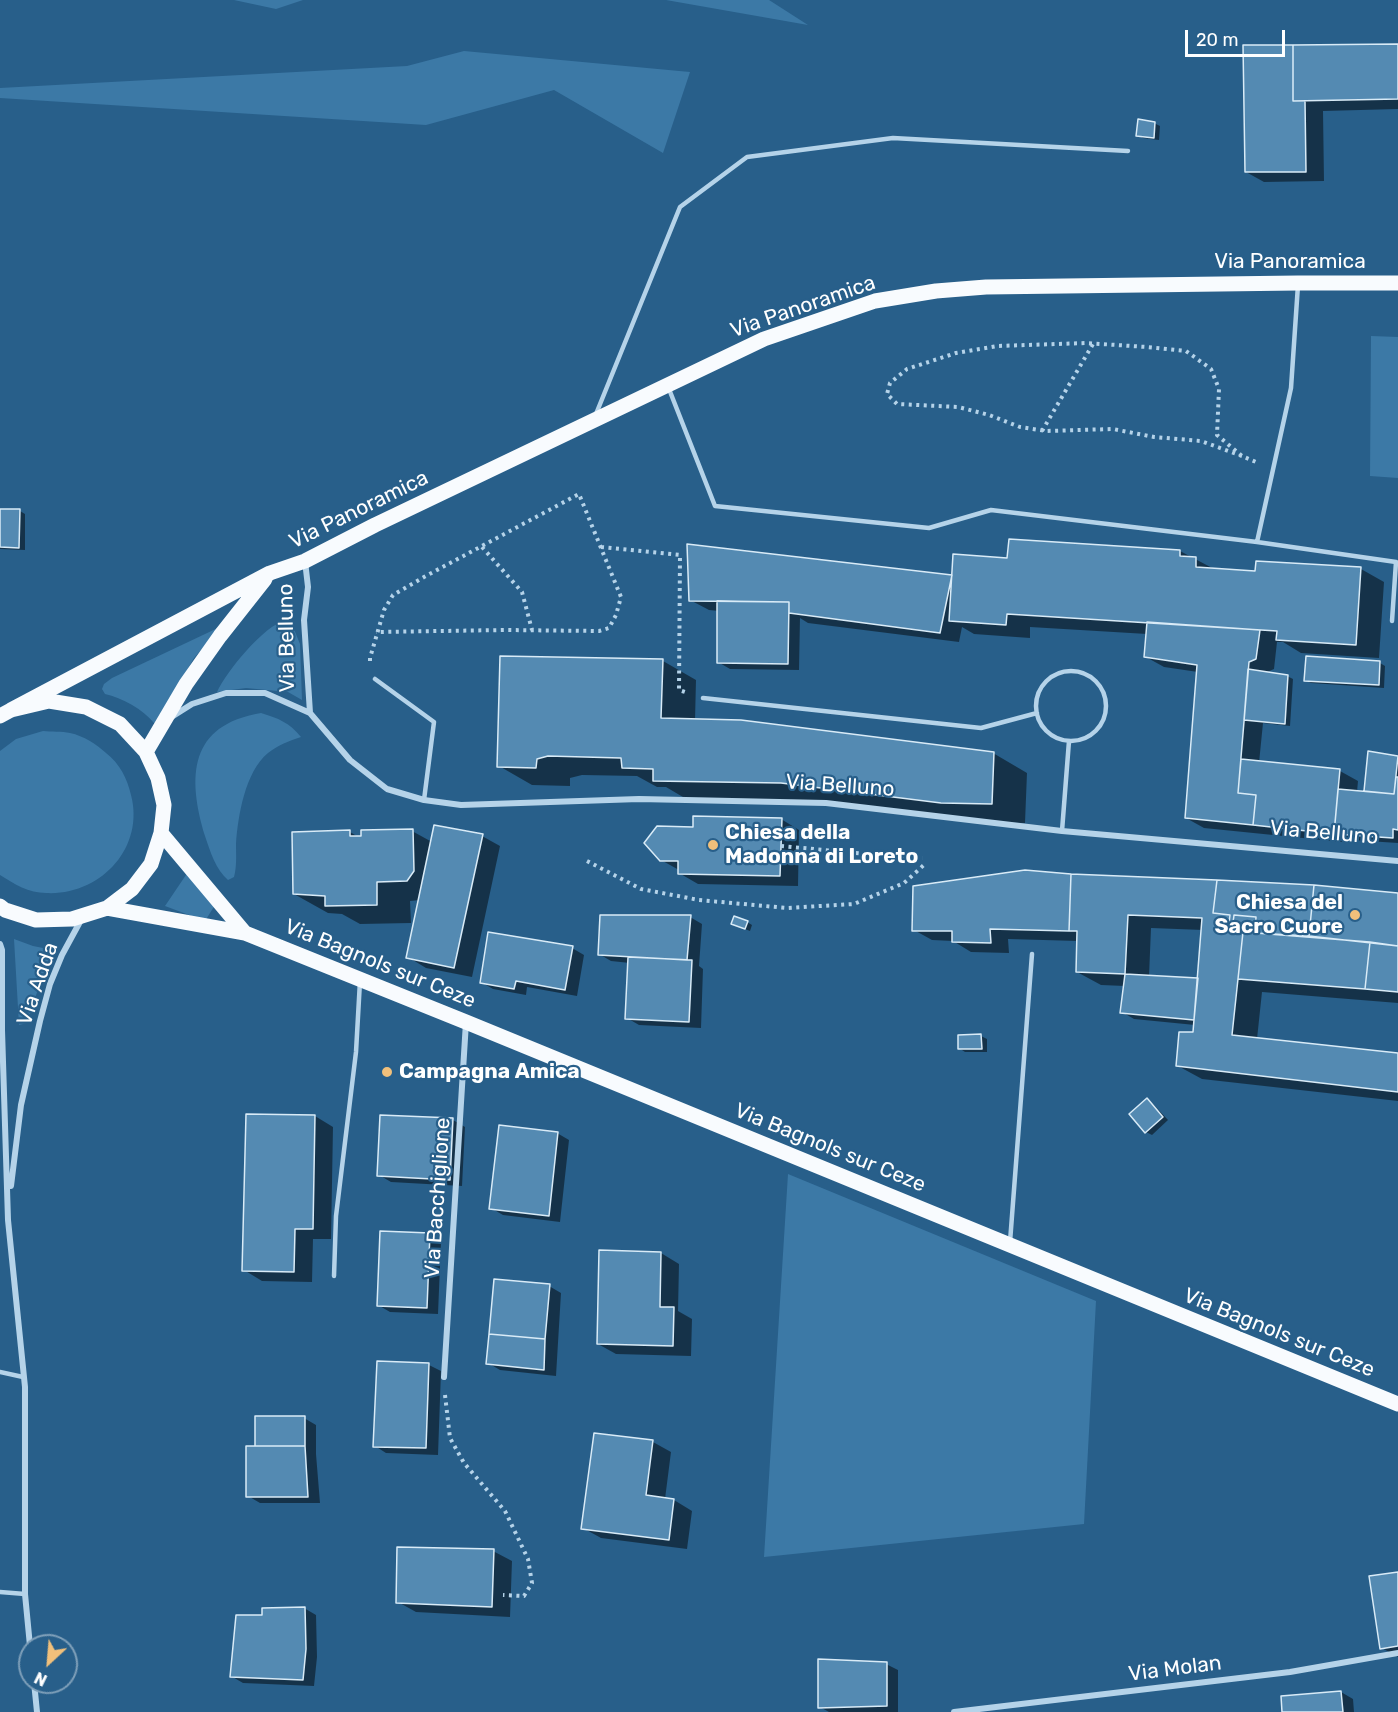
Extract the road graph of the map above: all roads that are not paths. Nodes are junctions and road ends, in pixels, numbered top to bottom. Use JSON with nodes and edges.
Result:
{"nodes":[{"id":1,"x":1128,"y":151,"type":"dead end"},
{"id":2,"x":1298,"y":282,"type":"junction"},
{"id":3,"x":1398,"y":283,"type":"edge"},
{"id":4,"x":668,"y":385,"type":"junction"},
{"id":5,"x":593,"y":420,"type":"junction"},
{"id":6,"x":1257,"y":542,"type":"junction"},
{"id":7,"x":305,"y":561,"type":"junction"},
{"id":8,"x":270,"y":573,"type":"junction"},
{"id":9,"x":1392,"y":621,"type":"dead end"},
{"id":10,"x":375,"y":680,"type":"road end"},
{"id":11,"x":703,"y":698,"type":"road end"},
{"id":12,"x":6,"y":713,"type":"edge"},
{"id":13,"x":310,"y":713,"type":"junction"},
{"id":14,"x":1037,"y":713,"type":"junction"},
{"id":15,"x":164,"y":722,"type":"junction"},
{"id":16,"x":1069,"y":741,"type":"junction"},
{"id":17,"x":146,"y":752,"type":"junction"},
{"id":18,"x":424,"y":800,"type":"junction"},
{"id":19,"x":1062,"y":831,"type":"junction"},
{"id":20,"x":161,"y":833,"type":"junction"},
{"id":21,"x":1398,"y":861,"type":"edge"},
{"id":22,"x":0,"y":906,"type":"edge"},
{"id":23,"x":107,"y":908,"type":"junction"},
{"id":24,"x":83,"y":916,"type":"junction"},
{"id":25,"x":245,"y":933,"type":"junction"},
{"id":26,"x":0,"y":944,"type":"edge"},
{"id":27,"x":1032,"y":954,"type":"dead end"},
{"id":28,"x":360,"y":979,"type":"junction"},
{"id":29,"x":466,"y":1022,"type":"junction"},
{"id":30,"x":9,"y":1208,"type":"junction"},
{"id":31,"x":1010,"y":1245,"type":"junction"},
{"id":32,"x":334,"y":1276,"type":"dead end"},
{"id":33,"x":0,"y":1372,"type":"edge"},
{"id":34,"x":23,"y":1377,"type":"junction"},
{"id":35,"x":444,"y":1377,"type":"road end"},
{"id":36,"x":1398,"y":1404,"type":"edge"},
{"id":37,"x":0,"y":1592,"type":"edge"},
{"id":38,"x":25,"y":1594,"type":"junction"},
{"id":39,"x":29,"y":1634,"type":"edge"},
{"id":40,"x":1398,"y":1653,"type":"edge"},
{"id":41,"x":35,"y":1694,"type":"edge"},
{"id":42,"x":37,"y":1712,"type":"edge"},
{"id":43,"x":954,"y":1712,"type":"edge"}],
"edges":[{"from":1,"to":5,"type":"lane"},
{"from":2,"to":3,"type":"main road","name":"Via Panoramica"},
{"from":2,"to":4,"type":"main road","name":"Via Panoramica"},
{"from":2,"to":6,"type":"lane"},
{"from":4,"to":5,"type":"main road","name":"Via Panoramica"},
{"from":4,"to":6,"type":"lane"},
{"from":5,"to":7,"type":"main road","name":"Via Panoramica"},
{"from":6,"to":9,"type":"lane"},
{"from":7,"to":8,"type":"main road","name":"Via Panoramica"},
{"from":7,"to":13,"type":"street","name":"Via Belluno"},
{"from":8,"to":12,"type":"main road","name":"Via Panoramica"},
{"from":8,"to":15,"type":"main road"},
{"from":10,"to":18,"type":"lane"},
{"from":11,"to":14,"type":"lane"},
{"from":12,"to":17,"type":"main road"},
{"from":13,"to":15,"type":"street","name":"Via Belluno"},
{"from":13,"to":18,"type":"street","name":"Via Belluno"},
{"from":14,"to":16,"type":"lane"},
{"from":14,"to":16,"type":"lane"},
{"from":15,"to":17,"type":"main road"},
{"from":16,"to":19,"type":"lane"},
{"from":17,"to":20,"type":"main road"},
{"from":18,"to":19,"type":"street","name":"Via Belluno"},
{"from":19,"to":21,"type":"street","name":"Via Belluno"},
{"from":20,"to":23,"type":"main road"},
{"from":20,"to":25,"type":"main road","name":"Via Bagnols sur Ceze"},
{"from":22,"to":24,"type":"main road"},
{"from":23,"to":24,"type":"main road"},
{"from":23,"to":25,"type":"main road","name":"Via Bagnols sur Ceze"},
{"from":24,"to":30,"type":"street","name":"Via Adda"},
{"from":25,"to":28,"type":"main road","name":"Via Bagnols sur Ceze"},
{"from":26,"to":30,"type":"street","name":"Via Adda"},
{"from":27,"to":31,"type":"lane"},
{"from":28,"to":29,"type":"main road","name":"Via Bagnols sur Ceze"},
{"from":28,"to":32,"type":"lane"},
{"from":29,"to":31,"type":"main road","name":"Via Bagnols sur Ceze"},
{"from":29,"to":35,"type":"street","name":"Via Bacchiglione"},
{"from":30,"to":34,"type":"street","name":"Via Adda"},
{"from":31,"to":36,"type":"main road","name":"Via Bagnols sur Ceze"},
{"from":33,"to":34,"type":"lane"},
{"from":34,"to":38,"type":"street","name":"Via Adda"},
{"from":37,"to":38,"type":"lane"},
{"from":38,"to":39,"type":"street","name":"Via Adda"},
{"from":40,"to":43,"type":"street","name":"Via Molan"},
{"from":41,"to":42,"type":"street"}]}
